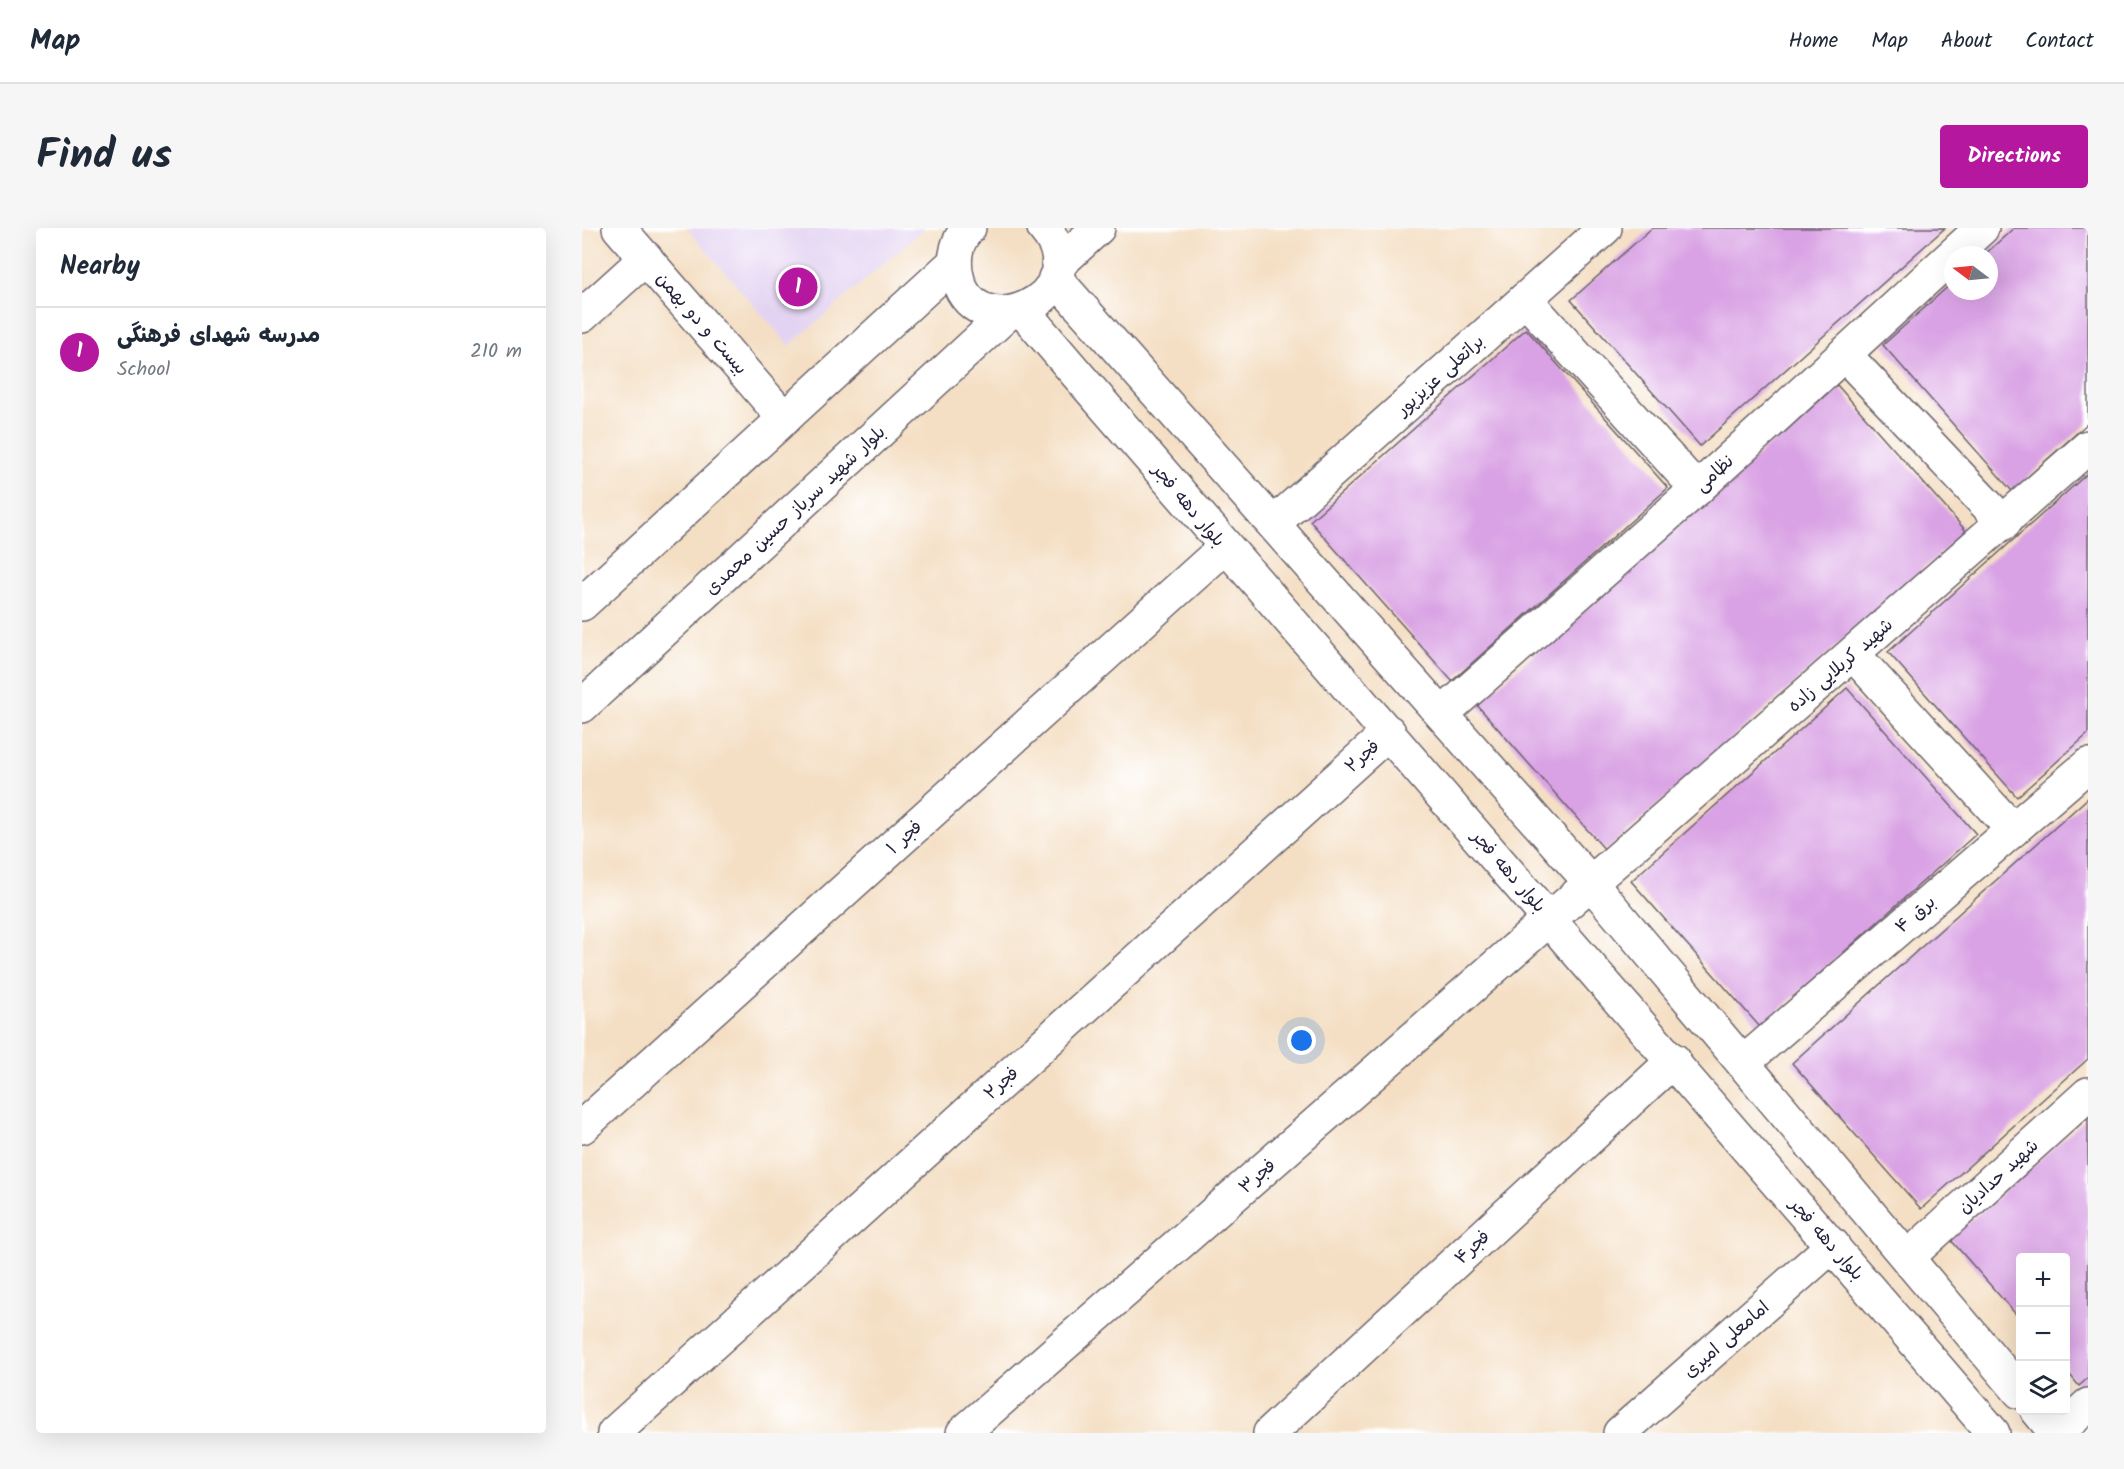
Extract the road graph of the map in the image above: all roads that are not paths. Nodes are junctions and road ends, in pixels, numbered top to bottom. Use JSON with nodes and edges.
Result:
{"nodes":[{"id":1,"x":619,"y":228,"type":"edge"},
{"id":2,"x":1044,"y":228,"type":"edge"},
{"id":3,"x":1098,"y":228,"type":"edge"},
{"id":4,"x":1605,"y":228,"type":"edge"},
{"id":5,"x":1983,"y":228,"type":"edge"},
{"id":6,"x":965,"y":229,"type":"edge"},
{"id":7,"x":646,"y":258,"type":"junction"},
{"id":8,"x":955,"y":262,"type":"junction"},
{"id":9,"x":1056,"y":272,"type":"junction"},
{"id":10,"x":1525,"y":299,"type":"junction"},
{"id":11,"x":1015,"y":312,"type":"junction"},
{"id":12,"x":582,"y":316,"type":"edge"},
{"id":13,"x":1844,"y":354,"type":"junction"},
{"id":14,"x":784,"y":418,"type":"junction"},
{"id":15,"x":2088,"y":447,"type":"edge"},
{"id":16,"x":1697,"y":489,"type":"junction"},
{"id":17,"x":1274,"y":523,"type":"junction"},
{"id":18,"x":2004,"y":523,"type":"junction"},
{"id":19,"x":1225,"y":548,"type":"junction"},
{"id":20,"x":582,"y":604,"type":"edge"},
{"id":21,"x":1853,"y":654,"type":"junction"},
{"id":22,"x":582,"y":706,"type":"edge"},
{"id":23,"x":1443,"y":714,"type":"junction"},
{"id":24,"x":1389,"y":732,"type":"junction"},
{"id":25,"x":2088,"y":765,"type":"edge"},
{"id":26,"x":2013,"y":830,"type":"junction"},
{"id":27,"x":1591,"y":883,"type":"junction"},
{"id":28,"x":1551,"y":920,"type":"junction"},
{"id":29,"x":1674,"y":1060,"type":"junction"},
{"id":30,"x":1743,"y":1063,"type":"junction"},
{"id":31,"x":2088,"y":1094,"type":"edge"},
{"id":32,"x":582,"y":1127,"type":"edge"},
{"id":33,"x":1833,"y":1245,"type":"junction"},
{"id":34,"x":1907,"y":1258,"type":"junction"},
{"id":35,"x":2016,"y":1387,"type":"edge"},
{"id":36,"x":2088,"y":1405,"type":"edge"},
{"id":37,"x":2041,"y":1415,"type":"edge"},
{"id":38,"x":614,"y":1433,"type":"edge"},
{"id":39,"x":963,"y":1433,"type":"edge"},
{"id":40,"x":1270,"y":1433,"type":"edge"},
{"id":41,"x":1620,"y":1433,"type":"edge"},
{"id":42,"x":1994,"y":1433,"type":"edge"},
{"id":43,"x":2056,"y":1433,"type":"edge"}],
"edges":[{"from":1,"to":7,"type":"street","name":"بیست و دو بهمن"},
{"from":2,"to":9,"type":"street"},
{"from":3,"to":9,"type":"street"},
{"from":4,"to":10,"type":"street","name":"براتعلی عزیزپور"},
{"from":5,"to":13,"type":"street","name":"نظامی"},
{"from":6,"to":8,"type":"street"},
{"from":7,"to":12,"type":"street"},
{"from":7,"to":14,"type":"street","name":"بیست و دو بهمن"},
{"from":8,"to":11,"type":"street"},
{"from":8,"to":14,"type":"street"},
{"from":9,"to":11,"type":"street","name":"بلوار شهید سرباز حسین محمدی"},
{"from":9,"to":17,"type":"street"},
{"from":10,"to":16,"type":"street"},
{"from":10,"to":17,"type":"street","name":"براتعلی عزیزپور"},
{"from":11,"to":19,"type":"street","name":"بلوار دهه فجر"},
{"from":11,"to":22,"type":"street","name":"بلوار شهید سرباز حسین محمدی"},
{"from":13,"to":16,"type":"street","name":"نظامی"},
{"from":13,"to":18,"type":"street"},
{"from":14,"to":20,"type":"street"},
{"from":15,"to":18,"type":"street","name":"شهید کربلایی زاده"},
{"from":16,"to":23,"type":"street","name":"نظامی"},
{"from":17,"to":23,"type":"street"},
{"from":18,"to":21,"type":"street","name":"شهید کربلایی زاده"},
{"from":19,"to":24,"type":"street","name":"بلوار دهه فجر"},
{"from":19,"to":32,"type":"street","name":"فجر ۱"},
{"from":21,"to":26,"type":"street"},
{"from":21,"to":27,"type":"street","name":"شهید کربلایی زاده"},
{"from":23,"to":27,"type":"street"},
{"from":24,"to":28,"type":"street","name":"بلوار دهه فجر"},
{"from":24,"to":38,"type":"street","name":"فجر۲"},
{"from":25,"to":26,"type":"street","name":"برق ۴"},
{"from":26,"to":30,"type":"street","name":"برق ۴"},
{"from":27,"to":28,"type":"street","name":"شهید کربلایی زاده"},
{"from":27,"to":30,"type":"street"},
{"from":28,"to":29,"type":"street","name":"بلوار دهه فجر"},
{"from":28,"to":39,"type":"street","name":"فجر۳"},
{"from":29,"to":33,"type":"street","name":"بلوار دهه فجر"},
{"from":29,"to":40,"type":"street","name":"فجر۴"},
{"from":30,"to":34,"type":"street"},
{"from":31,"to":34,"type":"street","name":"شهید حدادیان"},
{"from":33,"to":41,"type":"street","name":"امامعلی امیری"},
{"from":33,"to":42,"type":"street","name":"بلوار دهه فجر"},
{"from":34,"to":35,"type":"street"},
{"from":36,"to":43,"type":"street"},
{"from":37,"to":43,"type":"street"}]}
